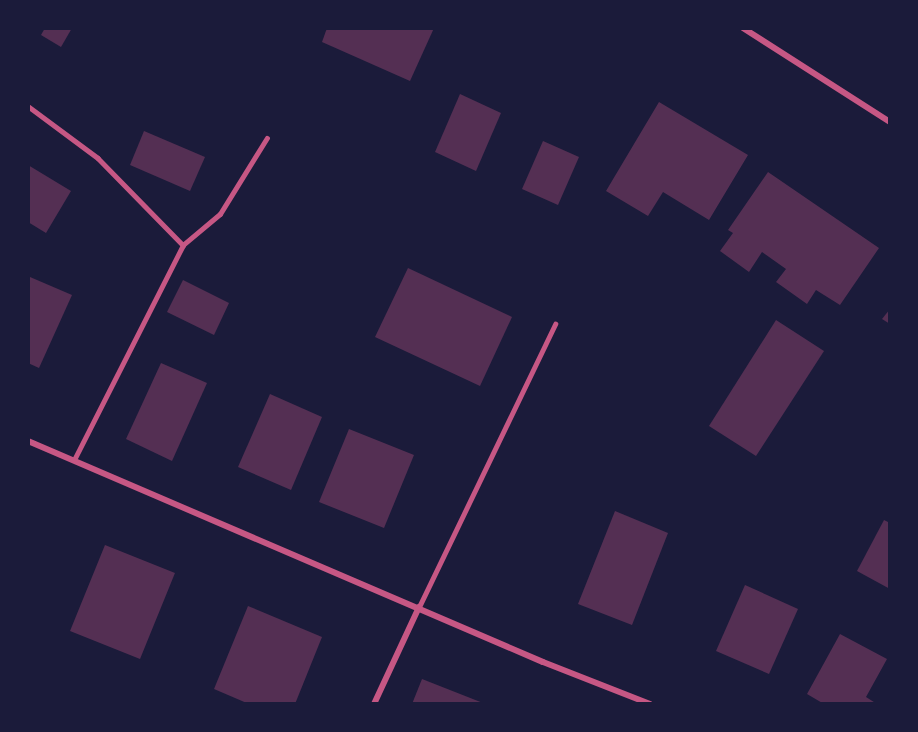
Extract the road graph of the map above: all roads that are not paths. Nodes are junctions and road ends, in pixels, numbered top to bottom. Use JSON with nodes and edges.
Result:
{"nodes":[{"id":1,"x":743,"y":28,"type":"edge"},
{"id":2,"x":28,"y":106,"type":"edge"},
{"id":3,"x":890,"y":122,"type":"edge"},
{"id":4,"x":267,"y":138,"type":"dead end"},
{"id":5,"x":183,"y":245,"type":"junction"},
{"id":6,"x":555,"y":324,"type":"dead end"},
{"id":7,"x":28,"y":441,"type":"edge"},
{"id":8,"x":74,"y":460,"type":"junction"},
{"id":9,"x":419,"y":607,"type":"junction"},
{"id":10,"x":374,"y":704,"type":"edge"},
{"id":11,"x":650,"y":704,"type":"edge"}],
"edges":[{"from":1,"to":3,"type":"street"},
{"from":2,"to":5,"type":"lane"},
{"from":4,"to":5,"type":"lane"},
{"from":5,"to":8,"type":"lane"},
{"from":6,"to":9,"type":"lane"},
{"from":7,"to":8,"type":"street"},
{"from":8,"to":9,"type":"street"},
{"from":9,"to":10,"type":"street"},
{"from":9,"to":11,"type":"street"}]}
